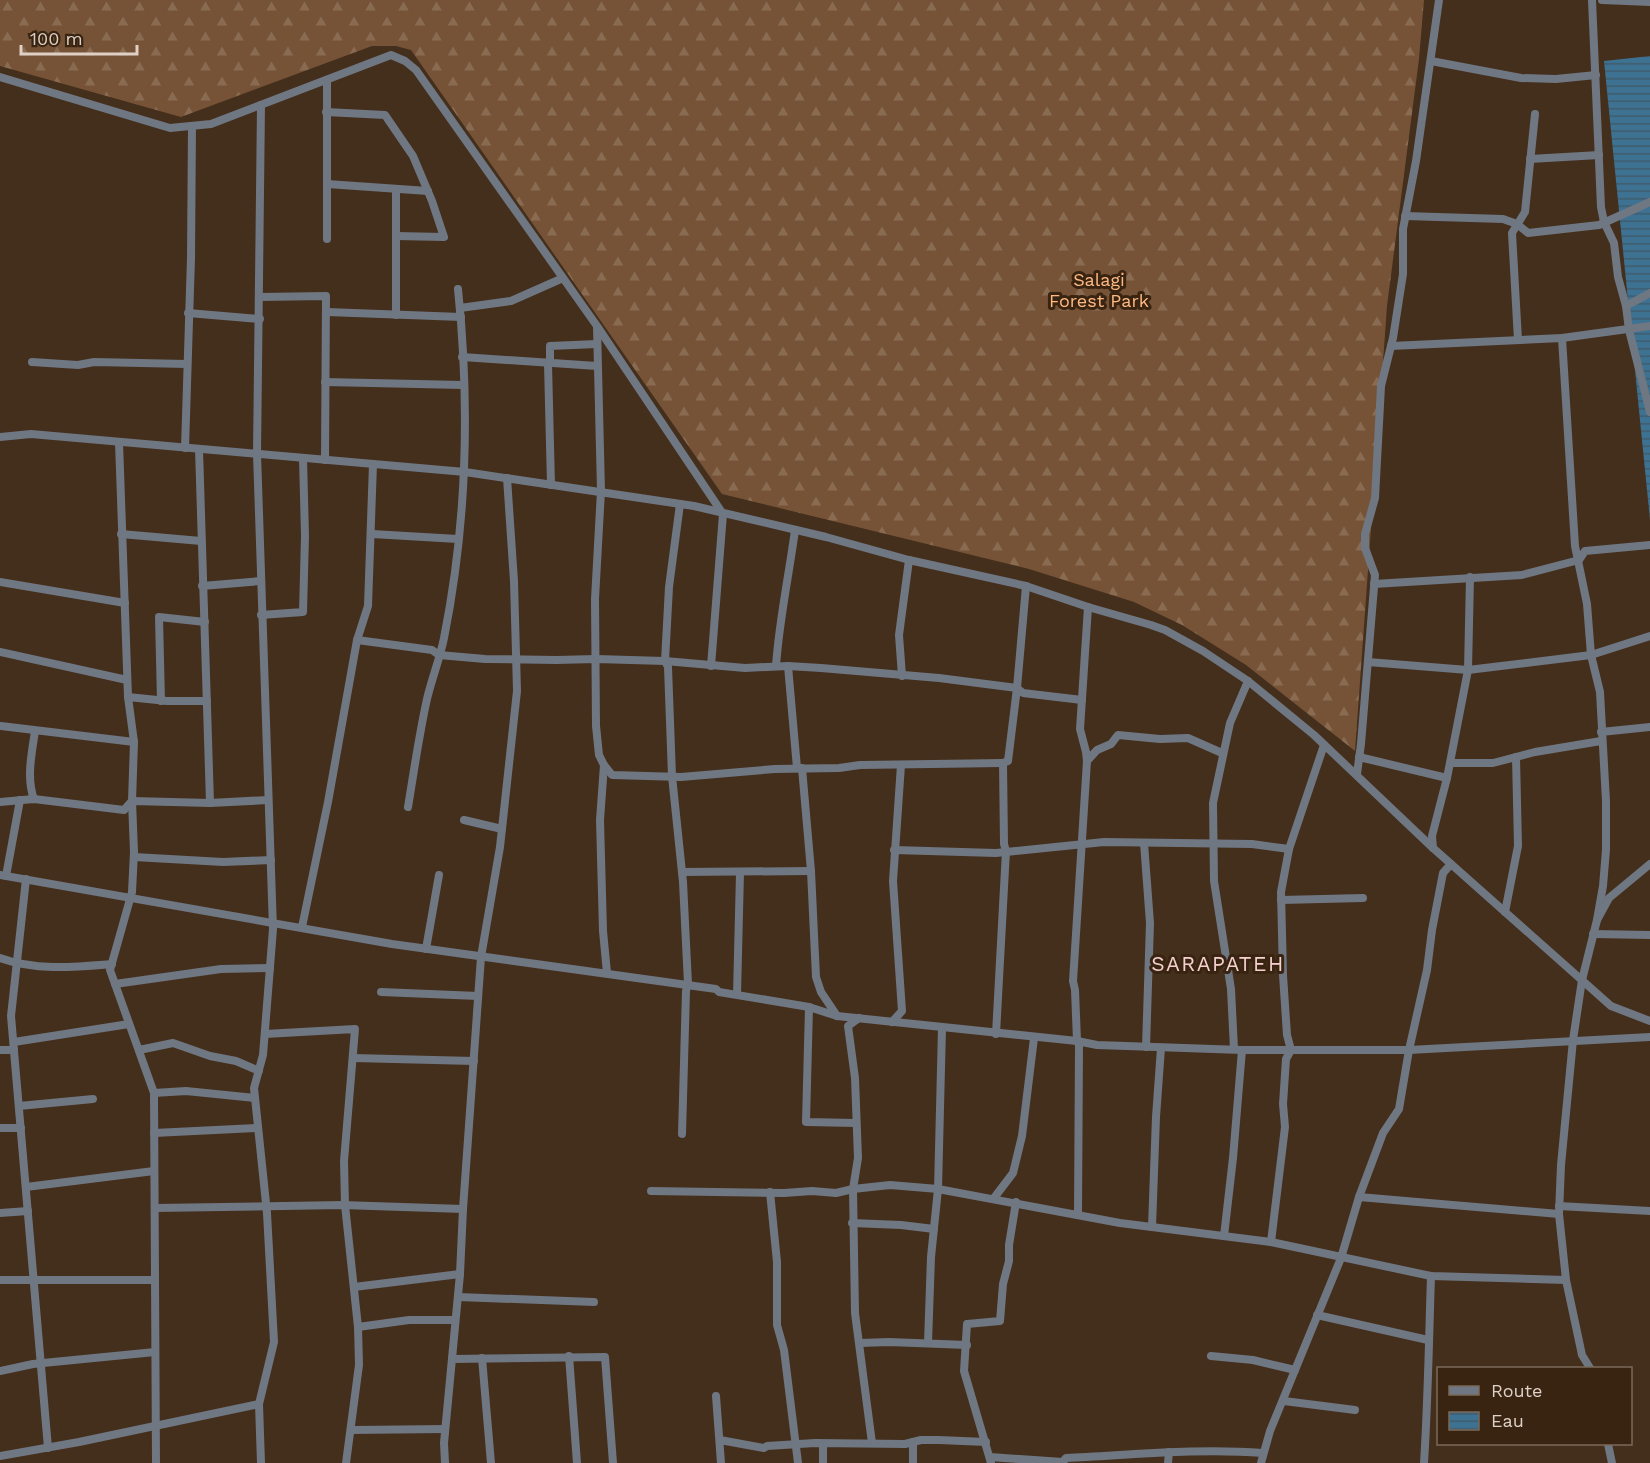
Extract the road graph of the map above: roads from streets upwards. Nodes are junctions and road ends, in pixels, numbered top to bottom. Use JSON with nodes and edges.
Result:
{"nodes":[{"id":1,"x":1439,"y":0,"type":"edge"},
{"id":2,"x":1592,"y":0,"type":"edge"},
{"id":3,"x":1602,"y":0,"type":"edge"},
{"id":4,"x":1632,"y":1,"type":"edge"},
{"id":5,"x":1650,"y":2,"type":"edge"},
{"id":6,"x":1431,"y":62,"type":"junction"},
{"id":7,"x":1596,"y":75,"type":"junction"},
{"id":8,"x":0,"y":77,"type":"edge"},
{"id":9,"x":327,"y":80,"type":"junction"},
{"id":10,"x":261,"y":105,"type":"junction"},
{"id":11,"x":326,"y":112,"type":"junction"},
{"id":12,"x":1535,"y":114,"type":"dead end"},
{"id":13,"x":192,"y":126,"type":"junction"},
{"id":14,"x":1599,"y":155,"type":"junction"},
{"id":15,"x":1530,"y":159,"type":"junction"},
{"id":16,"x":327,"y":184,"type":"junction"},
{"id":17,"x":396,"y":189,"type":"junction"},
{"id":18,"x":428,"y":191,"type":"junction"},
{"id":19,"x":1650,"y":202,"type":"edge"},
{"id":20,"x":1406,"y":216,"type":"junction"},
{"id":21,"x":1604,"y":222,"type":"junction"},
{"id":22,"x":1517,"y":224,"type":"junction"},
{"id":23,"x":396,"y":236,"type":"junction"},
{"id":24,"x":327,"y":239,"type":"dead end"},
{"id":25,"x":563,"y":278,"type":"junction"},
{"id":26,"x":458,"y":289,"type":"dead end"},
{"id":27,"x":1650,"y":293,"type":"edge"},
{"id":28,"x":260,"y":297,"type":"junction"},
{"id":29,"x":1626,"y":306,"type":"junction"},
{"id":30,"x":327,"y":312,"type":"junction"},
{"id":31,"x":460,"y":312,"type":"junction"},
{"id":32,"x":188,"y":313,"type":"junction"},
{"id":33,"x":396,"y":315,"type":"junction"},
{"id":34,"x":260,"y":319,"type":"junction"},
{"id":35,"x":597,"y":326,"type":"junction"},
{"id":36,"x":1650,"y":326,"type":"edge"},
{"id":37,"x":1629,"y":330,"type":"junction"},
{"id":38,"x":1562,"y":338,"type":"junction"},
{"id":39,"x":1518,"y":340,"type":"junction"},
{"id":40,"x":597,"y":344,"type":"junction"},
{"id":41,"x":1391,"y":346,"type":"junction"},
{"id":42,"x":462,"y":357,"type":"junction"},
{"id":43,"x":32,"y":362,"type":"dead end"},
{"id":44,"x":187,"y":364,"type":"junction"},
{"id":45,"x":548,"y":364,"type":"junction"},
{"id":46,"x":597,"y":366,"type":"junction"},
{"id":47,"x":325,"y":382,"type":"junction"},
{"id":48,"x":463,"y":385,"type":"junction"},
{"id":49,"x":1650,"y":412,"type":"edge"},
{"id":50,"x":0,"y":437,"type":"edge"},
{"id":51,"x":119,"y":442,"type":"junction"},
{"id":52,"x":185,"y":448,"type":"junction"},
{"id":53,"x":199,"y":449,"type":"junction"},
{"id":54,"x":258,"y":454,"type":"junction"},
{"id":55,"x":303,"y":458,"type":"junction"},
{"id":56,"x":325,"y":460,"type":"junction"},
{"id":57,"x":373,"y":464,"type":"junction"},
{"id":58,"x":465,"y":472,"type":"junction"},
{"id":59,"x":507,"y":478,"type":"junction"},
{"id":60,"x":551,"y":485,"type":"junction"},
{"id":61,"x":601,"y":491,"type":"junction"},
{"id":62,"x":680,"y":504,"type":"junction"},
{"id":63,"x":723,"y":514,"type":"junction"},
{"id":64,"x":795,"y":530,"type":"junction"},
{"id":65,"x":121,"y":534,"type":"junction"},
{"id":66,"x":372,"y":534,"type":"junction"},
{"id":67,"x":458,"y":539,"type":"junction"},
{"id":68,"x":201,"y":542,"type":"junction"},
{"id":69,"x":1650,"y":545,"type":"edge"},
{"id":70,"x":909,"y":560,"type":"junction"},
{"id":71,"x":1579,"y":560,"type":"junction"},
{"id":72,"x":1470,"y":577,"type":"junction"},
{"id":73,"x":261,"y":581,"type":"junction"},
{"id":74,"x":0,"y":582,"type":"edge"},
{"id":75,"x":1374,"y":584,"type":"junction"},
{"id":76,"x":202,"y":586,"type":"junction"},
{"id":77,"x":1026,"y":586,"type":"junction"},
{"id":78,"x":125,"y":603,"type":"junction"},
{"id":79,"x":1088,"y":607,"type":"junction"},
{"id":80,"x":261,"y":615,"type":"junction"},
{"id":81,"x":205,"y":622,"type":"junction"},
{"id":82,"x":1650,"y":636,"type":"edge"},
{"id":83,"x":357,"y":640,"type":"junction"},
{"id":84,"x":0,"y":652,"type":"edge"},
{"id":85,"x":439,"y":655,"type":"junction"},
{"id":86,"x":1592,"y":655,"type":"junction"},
{"id":87,"x":516,"y":658,"type":"junction"},
{"id":88,"x":596,"y":659,"type":"junction"},
{"id":89,"x":665,"y":661,"type":"junction"},
{"id":90,"x":1368,"y":662,"type":"junction"},
{"id":91,"x":711,"y":666,"type":"junction"},
{"id":92,"x":776,"y":666,"type":"junction"},
{"id":93,"x":788,"y":666,"type":"junction"},
{"id":94,"x":1468,"y":670,"type":"junction"},
{"id":95,"x":902,"y":676,"type":"junction"},
{"id":96,"x":127,"y":680,"type":"junction"},
{"id":97,"x":1248,"y":681,"type":"junction"},
{"id":98,"x":1017,"y":688,"type":"junction"},
{"id":99,"x":128,"y":697,"type":"junction"},
{"id":100,"x":1082,"y":700,"type":"junction"},
{"id":101,"x":161,"y":701,"type":"junction"},
{"id":102,"x":207,"y":701,"type":"junction"},
{"id":103,"x":1,"y":726,"type":"edge"},
{"id":104,"x":1650,"y":727,"type":"edge"},
{"id":105,"x":35,"y":731,"type":"junction"},
{"id":106,"x":1601,"y":737,"type":"junction"},
{"id":107,"x":134,"y":742,"type":"junction"},
{"id":108,"x":1324,"y":746,"type":"junction"},
{"id":109,"x":1222,"y":753,"type":"junction"},
{"id":110,"x":1359,"y":757,"type":"junction"},
{"id":111,"x":1516,"y":757,"type":"junction"},
{"id":112,"x":1087,"y":761,"type":"junction"},
{"id":113,"x":1451,"y":763,"type":"junction"},
{"id":114,"x":1003,"y":764,"type":"junction"},
{"id":115,"x":604,"y":765,"type":"junction"},
{"id":116,"x":901,"y":765,"type":"junction"},
{"id":117,"x":799,"y":768,"type":"junction"},
{"id":118,"x":1357,"y":774,"type":"junction"},
{"id":119,"x":672,"y":776,"type":"junction"},
{"id":120,"x":1448,"y":778,"type":"junction"},
{"id":121,"x":34,"y":799,"type":"junction"},
{"id":122,"x":20,"y":800,"type":"junction"},
{"id":123,"x":268,"y":800,"type":"junction"},
{"id":124,"x":132,"y":801,"type":"junction"},
{"id":125,"x":0,"y":802,"type":"edge"},
{"id":126,"x":210,"y":803,"type":"junction"},
{"id":127,"x":408,"y":807,"type":"dead end"},
{"id":128,"x":464,"y":820,"type":"dead end"},
{"id":129,"x":502,"y":829,"type":"junction"},
{"id":130,"x":1144,"y":843,"type":"junction"},
{"id":131,"x":1212,"y":844,"type":"junction"},
{"id":132,"x":1081,"y":845,"type":"junction"},
{"id":133,"x":1433,"y":848,"type":"junction"},
{"id":134,"x":1289,"y":849,"type":"junction"},
{"id":135,"x":894,"y":850,"type":"junction"},
{"id":136,"x":1006,"y":851,"type":"junction"},
{"id":137,"x":134,"y":857,"type":"junction"},
{"id":138,"x":271,"y":860,"type":"junction"},
{"id":139,"x":1451,"y":864,"type":"junction"},
{"id":140,"x":1650,"y":864,"type":"edge"},
{"id":141,"x":811,"y":871,"type":"junction"},
{"id":142,"x":682,"y":872,"type":"junction"},
{"id":143,"x":740,"y":873,"type":"junction"},
{"id":144,"x":439,"y":875,"type":"dead end"},
{"id":145,"x":3,"y":876,"type":"edge"},
{"id":146,"x":26,"y":879,"type":"junction"},
{"id":147,"x":130,"y":898,"type":"junction"},
{"id":148,"x":1363,"y":898,"type":"dead end"},
{"id":149,"x":1281,"y":900,"type":"junction"},
{"id":150,"x":1505,"y":912,"type":"junction"},
{"id":151,"x":1597,"y":920,"type":"junction"},
{"id":152,"x":272,"y":922,"type":"junction"},
{"id":153,"x":302,"y":927,"type":"junction"},
{"id":154,"x":1593,"y":934,"type":"junction"},
{"id":155,"x":1650,"y":934,"type":"edge"},
{"id":156,"x":426,"y":949,"type":"junction"},
{"id":157,"x":481,"y":957,"type":"junction"},
{"id":158,"x":0,"y":958,"type":"edge"},
{"id":159,"x":16,"y":964,"type":"junction"},
{"id":160,"x":112,"y":964,"type":"junction"},
{"id":161,"x":270,"y":968,"type":"junction"},
{"id":162,"x":607,"y":973,"type":"junction"},
{"id":163,"x":1582,"y":980,"type":"junction"},
{"id":164,"x":115,"y":984,"type":"junction"},
{"id":165,"x":688,"y":984,"type":"junction"},
{"id":166,"x":381,"y":992,"type":"dead end"},
{"id":167,"x":736,"y":994,"type":"junction"},
{"id":168,"x":478,"y":996,"type":"junction"},
{"id":169,"x":809,"y":1006,"type":"junction"},
{"id":170,"x":837,"y":1016,"type":"junction"},
{"id":171,"x":859,"y":1018,"type":"junction"},
{"id":172,"x":1650,"y":1021,"type":"edge"},
{"id":173,"x":892,"y":1022,"type":"junction"},
{"id":174,"x":129,"y":1024,"type":"junction"},
{"id":175,"x":942,"y":1028,"type":"junction"},
{"id":176,"x":265,"y":1034,"type":"junction"},
{"id":177,"x":996,"y":1034,"type":"junction"},
{"id":178,"x":1650,"y":1037,"type":"edge"},
{"id":179,"x":1034,"y":1038,"type":"junction"},
{"id":180,"x":1573,"y":1040,"type":"junction"},
{"id":181,"x":1077,"y":1041,"type":"junction"},
{"id":182,"x":14,"y":1046,"type":"junction"},
{"id":183,"x":1146,"y":1047,"type":"junction"},
{"id":184,"x":1161,"y":1048,"type":"junction"},
{"id":185,"x":1238,"y":1049,"type":"junction"},
{"id":186,"x":0,"y":1050,"type":"edge"},
{"id":187,"x":139,"y":1050,"type":"junction"},
{"id":188,"x":1291,"y":1050,"type":"junction"},
{"id":189,"x":1409,"y":1050,"type":"junction"},
{"id":190,"x":352,"y":1058,"type":"junction"},
{"id":191,"x":474,"y":1061,"type":"junction"},
{"id":192,"x":259,"y":1071,"type":"junction"},
{"id":193,"x":154,"y":1093,"type":"junction"},
{"id":194,"x":255,"y":1098,"type":"junction"},
{"id":195,"x":93,"y":1099,"type":"dead end"},
{"id":196,"x":19,"y":1106,"type":"junction"},
{"id":197,"x":856,"y":1123,"type":"junction"},
{"id":198,"x":0,"y":1128,"type":"edge"},
{"id":199,"x":21,"y":1128,"type":"junction"},
{"id":200,"x":257,"y":1128,"type":"junction"},
{"id":201,"x":154,"y":1132,"type":"junction"},
{"id":202,"x":682,"y":1134,"type":"dead end"},
{"id":203,"x":154,"y":1171,"type":"junction"},
{"id":204,"x":26,"y":1187,"type":"junction"},
{"id":205,"x":853,"y":1189,"type":"junction"},
{"id":206,"x":938,"y":1189,"type":"junction"},
{"id":207,"x":651,"y":1191,"type":"dead end"},
{"id":208,"x":770,"y":1192,"type":"junction"},
{"id":209,"x":1359,"y":1197,"type":"junction"},
{"id":210,"x":994,"y":1198,"type":"junction"},
{"id":211,"x":1016,"y":1202,"type":"junction"},
{"id":212,"x":345,"y":1205,"type":"junction"},
{"id":213,"x":266,"y":1206,"type":"junction"},
{"id":214,"x":155,"y":1208,"type":"junction"},
{"id":215,"x":463,"y":1209,"type":"junction"},
{"id":216,"x":1559,"y":1210,"type":"junction"},
{"id":217,"x":28,"y":1211,"type":"junction"},
{"id":218,"x":1650,"y":1211,"type":"edge"},
{"id":219,"x":0,"y":1213,"type":"edge"},
{"id":220,"x":1077,"y":1214,"type":"junction"},
{"id":221,"x":852,"y":1223,"type":"junction"},
{"id":222,"x":1152,"y":1227,"type":"junction"},
{"id":223,"x":934,"y":1228,"type":"junction"},
{"id":224,"x":1224,"y":1236,"type":"junction"},
{"id":225,"x":1271,"y":1242,"type":"junction"},
{"id":226,"x":1341,"y":1258,"type":"junction"},
{"id":227,"x":460,"y":1274,"type":"junction"},
{"id":228,"x":1431,"y":1276,"type":"junction"},
{"id":229,"x":34,"y":1279,"type":"junction"},
{"id":230,"x":0,"y":1280,"type":"edge"},
{"id":231,"x":154,"y":1280,"type":"junction"},
{"id":232,"x":1566,"y":1280,"type":"junction"},
{"id":233,"x":354,"y":1287,"type":"junction"},
{"id":234,"x":458,"y":1297,"type":"junction"},
{"id":235,"x":594,"y":1302,"type":"dead end"},
{"id":236,"x":1317,"y":1315,"type":"junction"},
{"id":237,"x":455,"y":1320,"type":"junction"},
{"id":238,"x":358,"y":1327,"type":"junction"},
{"id":239,"x":1428,"y":1340,"type":"junction"},
{"id":240,"x":860,"y":1343,"type":"junction"},
{"id":241,"x":928,"y":1343,"type":"junction"},
{"id":242,"x":967,"y":1345,"type":"junction"},
{"id":243,"x":155,"y":1352,"type":"junction"},
{"id":244,"x":569,"y":1356,"type":"junction"},
{"id":245,"x":1211,"y":1356,"type":"dead end"},
{"id":246,"x":482,"y":1358,"type":"junction"},
{"id":247,"x":452,"y":1359,"type":"junction"},
{"id":248,"x":41,"y":1364,"type":"junction"},
{"id":249,"x":1589,"y":1367,"type":"edge"},
{"id":250,"x":1295,"y":1370,"type":"junction"},
{"id":251,"x":0,"y":1371,"type":"edge"},
{"id":252,"x":716,"y":1396,"type":"dead end"},
{"id":253,"x":1284,"y":1401,"type":"junction"},
{"id":254,"x":259,"y":1404,"type":"junction"},
{"id":255,"x":1355,"y":1410,"type":"dead end"},
{"id":256,"x":156,"y":1425,"type":"junction"},
{"id":257,"x":445,"y":1429,"type":"junction"},
{"id":258,"x":351,"y":1430,"type":"junction"},
{"id":259,"x":720,"y":1440,"type":"junction"},
{"id":260,"x":913,"y":1442,"type":"junction"},
{"id":261,"x":986,"y":1442,"type":"junction"},
{"id":262,"x":872,"y":1443,"type":"junction"},
{"id":263,"x":796,"y":1444,"type":"junction"},
{"id":264,"x":823,"y":1444,"type":"junction"},
{"id":265,"x":1608,"y":1445,"type":"edge"},
{"id":266,"x":48,"y":1448,"type":"junction"},
{"id":267,"x":1169,"y":1452,"type":"junction"},
{"id":268,"x":21,"y":1453,"type":"junction"},
{"id":269,"x":1263,"y":1453,"type":"junction"},
{"id":270,"x":0,"y":1456,"type":"edge"},
{"id":271,"x":991,"y":1460,"type":"edge"},
{"id":272,"x":22,"y":1463,"type":"edge"},
{"id":273,"x":156,"y":1463,"type":"edge"},
{"id":274,"x":261,"y":1463,"type":"edge"},
{"id":275,"x":346,"y":1463,"type":"edge"},
{"id":276,"x":445,"y":1463,"type":"edge"},
{"id":277,"x":491,"y":1463,"type":"edge"},
{"id":278,"x":577,"y":1463,"type":"edge"},
{"id":279,"x":613,"y":1463,"type":"edge"},
{"id":280,"x":721,"y":1463,"type":"edge"},
{"id":281,"x":798,"y":1463,"type":"edge"},
{"id":282,"x":823,"y":1463,"type":"edge"},
{"id":283,"x":912,"y":1463,"type":"edge"},
{"id":284,"x":1168,"y":1463,"type":"edge"},
{"id":285,"x":1261,"y":1463,"type":"edge"},
{"id":286,"x":1424,"y":1463,"type":"edge"},
{"id":287,"x":1612,"y":1463,"type":"edge"}],
"edges":[{"from":1,"to":6,"type":"street"},
{"from":2,"to":7,"type":"street"},
{"from":3,"to":4,"type":"street"},
{"from":4,"to":5,"type":"street"},
{"from":6,"to":7,"type":"street"},
{"from":6,"to":20,"type":"street"},
{"from":7,"to":14,"type":"street"},
{"from":8,"to":13,"type":"street"},
{"from":9,"to":10,"type":"street"},
{"from":9,"to":11,"type":"street"},
{"from":9,"to":25,"type":"street"},
{"from":10,"to":13,"type":"street"},
{"from":10,"to":28,"type":"street"},
{"from":11,"to":16,"type":"street"},
{"from":11,"to":18,"type":"street"},
{"from":12,"to":15,"type":"street"},
{"from":13,"to":32,"type":"street"},
{"from":14,"to":15,"type":"street"},
{"from":14,"to":21,"type":"street"},
{"from":15,"to":22,"type":"street"},
{"from":16,"to":17,"type":"street"},
{"from":16,"to":24,"type":"street"},
{"from":17,"to":18,"type":"street"},
{"from":17,"to":23,"type":"street"},
{"from":18,"to":23,"type":"street"},
{"from":19,"to":21,"type":"street"},
{"from":20,"to":22,"type":"street"},
{"from":20,"to":41,"type":"street"},
{"from":21,"to":22,"type":"street"},
{"from":21,"to":29,"type":"street"},
{"from":22,"to":39,"type":"street"},
{"from":23,"to":33,"type":"street"},
{"from":25,"to":31,"type":"street"},
{"from":25,"to":35,"type":"street"},
{"from":26,"to":31,"type":"street"},
{"from":27,"to":29,"type":"street"},
{"from":28,"to":30,"type":"street"},
{"from":28,"to":34,"type":"street"},
{"from":29,"to":37,"type":"street"},
{"from":30,"to":33,"type":"street"},
{"from":30,"to":47,"type":"street"},
{"from":31,"to":33,"type":"street"},
{"from":31,"to":42,"type":"street"},
{"from":32,"to":34,"type":"street"},
{"from":32,"to":44,"type":"street"},
{"from":34,"to":54,"type":"street"},
{"from":35,"to":40,"type":"street"},
{"from":35,"to":63,"type":"street"},
{"from":36,"to":37,"type":"street"},
{"from":37,"to":38,"type":"street"},
{"from":37,"to":49,"type":"street"},
{"from":38,"to":39,"type":"street"},
{"from":38,"to":71,"type":"street"},
{"from":39,"to":41,"type":"street"},
{"from":40,"to":45,"type":"street"},
{"from":40,"to":46,"type":"street"},
{"from":41,"to":75,"type":"street"},
{"from":42,"to":45,"type":"street"},
{"from":42,"to":48,"type":"street"},
{"from":43,"to":44,"type":"street"},
{"from":44,"to":52,"type":"street"},
{"from":45,"to":46,"type":"street"},
{"from":45,"to":60,"type":"street"},
{"from":46,"to":61,"type":"street"},
{"from":47,"to":48,"type":"street"},
{"from":47,"to":56,"type":"street"},
{"from":48,"to":58,"type":"street"},
{"from":50,"to":51,"type":"street"},
{"from":51,"to":52,"type":"street"},
{"from":51,"to":65,"type":"street"},
{"from":52,"to":53,"type":"street"},
{"from":53,"to":54,"type":"street"},
{"from":53,"to":68,"type":"street"},
{"from":54,"to":55,"type":"street"},
{"from":54,"to":73,"type":"street"},
{"from":55,"to":56,"type":"street"},
{"from":55,"to":80,"type":"street"},
{"from":56,"to":57,"type":"street"},
{"from":57,"to":58,"type":"street"},
{"from":57,"to":66,"type":"street"},
{"from":58,"to":59,"type":"street"},
{"from":58,"to":67,"type":"street"},
{"from":59,"to":60,"type":"street"},
{"from":59,"to":87,"type":"street"},
{"from":60,"to":61,"type":"street"},
{"from":61,"to":62,"type":"street"},
{"from":61,"to":88,"type":"street"},
{"from":62,"to":63,"type":"street"},
{"from":62,"to":89,"type":"street"},
{"from":63,"to":64,"type":"street"},
{"from":63,"to":91,"type":"street"},
{"from":64,"to":70,"type":"street"},
{"from":64,"to":92,"type":"street"},
{"from":65,"to":68,"type":"street"},
{"from":65,"to":78,"type":"street"},
{"from":66,"to":67,"type":"street"},
{"from":66,"to":83,"type":"street"},
{"from":67,"to":85,"type":"street"},
{"from":68,"to":76,"type":"street"},
{"from":69,"to":71,"type":"street"},
{"from":70,"to":77,"type":"street"},
{"from":70,"to":95,"type":"street"},
{"from":71,"to":72,"type":"street"},
{"from":71,"to":86,"type":"street"},
{"from":72,"to":75,"type":"street"},
{"from":72,"to":94,"type":"street"},
{"from":73,"to":76,"type":"street"},
{"from":73,"to":80,"type":"street"},
{"from":74,"to":78,"type":"street"},
{"from":75,"to":90,"type":"street"},
{"from":76,"to":81,"type":"street"},
{"from":77,"to":79,"type":"street"},
{"from":77,"to":98,"type":"street"},
{"from":78,"to":96,"type":"street"},
{"from":79,"to":97,"type":"street"},
{"from":79,"to":100,"type":"street"},
{"from":80,"to":123,"type":"street"},
{"from":81,"to":101,"type":"street"},
{"from":81,"to":102,"type":"street"},
{"from":82,"to":86,"type":"street"},
{"from":83,"to":85,"type":"street"},
{"from":83,"to":153,"type":"street"},
{"from":84,"to":96,"type":"street"},
{"from":85,"to":87,"type":"street"},
{"from":85,"to":127,"type":"street"},
{"from":86,"to":94,"type":"street"},
{"from":86,"to":106,"type":"street"},
{"from":87,"to":88,"type":"street"},
{"from":87,"to":129,"type":"street"},
{"from":88,"to":89,"type":"street"},
{"from":88,"to":115,"type":"street"},
{"from":89,"to":91,"type":"street"},
{"from":89,"to":119,"type":"street"},
{"from":90,"to":94,"type":"street"},
{"from":90,"to":110,"type":"street"},
{"from":91,"to":92,"type":"street"},
{"from":92,"to":93,"type":"street"},
{"from":93,"to":95,"type":"street"},
{"from":93,"to":117,"type":"street"},
{"from":94,"to":113,"type":"street"},
{"from":95,"to":98,"type":"street"},
{"from":96,"to":99,"type":"street"},
{"from":97,"to":108,"type":"street"},
{"from":97,"to":109,"type":"street"},
{"from":98,"to":100,"type":"street"},
{"from":98,"to":114,"type":"street"},
{"from":99,"to":101,"type":"street"},
{"from":99,"to":107,"type":"street"},
{"from":100,"to":112,"type":"street"},
{"from":101,"to":102,"type":"street"},
{"from":102,"to":126,"type":"street"},
{"from":103,"to":105,"type":"street"},
{"from":104,"to":106,"type":"street"},
{"from":105,"to":107,"type":"street"},
{"from":105,"to":121,"type":"street"},
{"from":106,"to":111,"type":"street"},
{"from":106,"to":151,"type":"street"},
{"from":107,"to":124,"type":"street"},
{"from":108,"to":118,"type":"street"},
{"from":108,"to":134,"type":"street"},
{"from":109,"to":112,"type":"street"},
{"from":109,"to":131,"type":"street"},
{"from":110,"to":118,"type":"street"},
{"from":110,"to":120,"type":"street"},
{"from":111,"to":113,"type":"street"},
{"from":111,"to":150,"type":"street"},
{"from":112,"to":132,"type":"street"},
{"from":113,"to":120,"type":"street"},
{"from":114,"to":116,"type":"street"},
{"from":114,"to":136,"type":"street"},
{"from":115,"to":119,"type":"street"},
{"from":115,"to":162,"type":"street"},
{"from":116,"to":117,"type":"street"},
{"from":116,"to":135,"type":"street"},
{"from":117,"to":119,"type":"street"},
{"from":117,"to":141,"type":"street"},
{"from":118,"to":133,"type":"street"},
{"from":119,"to":142,"type":"street"},
{"from":120,"to":133,"type":"street"},
{"from":121,"to":122,"type":"street"},
{"from":121,"to":124,"type":"street"},
{"from":122,"to":125,"type":"street"},
{"from":122,"to":145,"type":"street"},
{"from":123,"to":126,"type":"street"},
{"from":123,"to":138,"type":"street"},
{"from":124,"to":126,"type":"street"},
{"from":124,"to":137,"type":"street"},
{"from":128,"to":129,"type":"street"},
{"from":129,"to":157,"type":"street"},
{"from":130,"to":131,"type":"street"},
{"from":130,"to":132,"type":"street"},
{"from":130,"to":183,"type":"street"},
{"from":131,"to":134,"type":"street"},
{"from":131,"to":185,"type":"street"},
{"from":132,"to":136,"type":"street"},
{"from":132,"to":181,"type":"street"},
{"from":133,"to":139,"type":"street"},
{"from":134,"to":149,"type":"street"},
{"from":135,"to":136,"type":"street"},
{"from":135,"to":173,"type":"street"},
{"from":136,"to":177,"type":"street"},
{"from":137,"to":138,"type":"street"},
{"from":137,"to":147,"type":"street"},
{"from":138,"to":152,"type":"street"},
{"from":139,"to":150,"type":"street"},
{"from":139,"to":189,"type":"street"},
{"from":140,"to":151,"type":"street"},
{"from":141,"to":143,"type":"street"},
{"from":141,"to":170,"type":"street"},
{"from":142,"to":143,"type":"street"},
{"from":142,"to":165,"type":"street"},
{"from":143,"to":167,"type":"street"},
{"from":144,"to":156,"type":"street"},
{"from":145,"to":146,"type":"street"},
{"from":146,"to":147,"type":"street"},
{"from":146,"to":159,"type":"street"},
{"from":147,"to":152,"type":"street"},
{"from":147,"to":160,"type":"street"},
{"from":148,"to":149,"type":"street"},
{"from":149,"to":188,"type":"street"},
{"from":150,"to":163,"type":"street"},
{"from":151,"to":154,"type":"street"},
{"from":152,"to":153,"type":"street"},
{"from":152,"to":161,"type":"street"},
{"from":153,"to":156,"type":"street"},
{"from":154,"to":155,"type":"street"},
{"from":154,"to":163,"type":"street"},
{"from":156,"to":157,"type":"street"},
{"from":157,"to":162,"type":"street"},
{"from":157,"to":168,"type":"street"},
{"from":158,"to":159,"type":"street"},
{"from":159,"to":160,"type":"street"},
{"from":159,"to":182,"type":"street"},
{"from":160,"to":164,"type":"street"},
{"from":161,"to":164,"type":"street"},
{"from":161,"to":176,"type":"street"},
{"from":162,"to":165,"type":"street"},
{"from":163,"to":172,"type":"street"},
{"from":163,"to":180,"type":"street"},
{"from":164,"to":174,"type":"street"},
{"from":165,"to":167,"type":"street"},
{"from":165,"to":202,"type":"street"},
{"from":166,"to":168,"type":"street"},
{"from":167,"to":169,"type":"street"},
{"from":168,"to":191,"type":"street"},
{"from":169,"to":170,"type":"street"},
{"from":169,"to":197,"type":"street"},
{"from":170,"to":171,"type":"street"},
{"from":171,"to":173,"type":"street"},
{"from":171,"to":197,"type":"street"},
{"from":173,"to":175,"type":"street"},
{"from":174,"to":182,"type":"street"},
{"from":174,"to":187,"type":"street"},
{"from":175,"to":177,"type":"street"},
{"from":175,"to":206,"type":"street"},
{"from":176,"to":190,"type":"street"},
{"from":176,"to":192,"type":"street"},
{"from":177,"to":179,"type":"street"},
{"from":178,"to":180,"type":"street"},
{"from":179,"to":181,"type":"street"},
{"from":179,"to":210,"type":"street"},
{"from":180,"to":189,"type":"street"},
{"from":180,"to":216,"type":"street"},
{"from":181,"to":183,"type":"street"},
{"from":181,"to":220,"type":"street"},
{"from":182,"to":186,"type":"street"},
{"from":182,"to":196,"type":"street"},
{"from":183,"to":184,"type":"street"},
{"from":184,"to":185,"type":"street"},
{"from":184,"to":222,"type":"street"},
{"from":185,"to":188,"type":"street"},
{"from":185,"to":224,"type":"street"},
{"from":187,"to":192,"type":"street"},
{"from":187,"to":193,"type":"street"},
{"from":188,"to":189,"type":"street"},
{"from":188,"to":225,"type":"street"},
{"from":189,"to":209,"type":"street"},
{"from":190,"to":191,"type":"street"},
{"from":190,"to":212,"type":"street"},
{"from":191,"to":215,"type":"street"},
{"from":192,"to":194,"type":"street"},
{"from":193,"to":194,"type":"street"},
{"from":193,"to":201,"type":"street"},
{"from":194,"to":200,"type":"street"},
{"from":195,"to":196,"type":"street"},
{"from":196,"to":199,"type":"street"},
{"from":197,"to":205,"type":"street"},
{"from":198,"to":199,"type":"street"},
{"from":199,"to":204,"type":"street"},
{"from":200,"to":201,"type":"street"},
{"from":200,"to":213,"type":"street"},
{"from":201,"to":203,"type":"street"},
{"from":203,"to":204,"type":"street"},
{"from":203,"to":214,"type":"street"},
{"from":204,"to":217,"type":"street"},
{"from":205,"to":206,"type":"street"},
{"from":205,"to":208,"type":"street"},
{"from":205,"to":221,"type":"street"},
{"from":206,"to":210,"type":"street"},
{"from":206,"to":223,"type":"street"},
{"from":207,"to":208,"type":"street"},
{"from":208,"to":263,"type":"street"},
{"from":209,"to":216,"type":"street"},
{"from":209,"to":226,"type":"street"},
{"from":210,"to":211,"type":"street"},
{"from":211,"to":220,"type":"street"},
{"from":211,"to":242,"type":"street"},
{"from":212,"to":213,"type":"street"},
{"from":212,"to":215,"type":"street"},
{"from":212,"to":233,"type":"street"},
{"from":213,"to":214,"type":"street"},
{"from":213,"to":254,"type":"street"},
{"from":214,"to":231,"type":"street"},
{"from":215,"to":227,"type":"street"},
{"from":216,"to":218,"type":"street"},
{"from":216,"to":232,"type":"street"},
{"from":217,"to":219,"type":"street"},
{"from":217,"to":229,"type":"street"},
{"from":220,"to":222,"type":"street"},
{"from":221,"to":223,"type":"street"},
{"from":221,"to":240,"type":"street"},
{"from":222,"to":224,"type":"street"},
{"from":223,"to":241,"type":"street"},
{"from":224,"to":225,"type":"street"},
{"from":225,"to":226,"type":"street"},
{"from":226,"to":228,"type":"street"},
{"from":226,"to":236,"type":"street"},
{"from":227,"to":233,"type":"street"},
{"from":227,"to":234,"type":"street"},
{"from":228,"to":232,"type":"street"},
{"from":228,"to":239,"type":"street"},
{"from":229,"to":230,"type":"street"},
{"from":229,"to":231,"type":"street"},
{"from":229,"to":248,"type":"street"},
{"from":231,"to":243,"type":"street"},
{"from":232,"to":249,"type":"street"},
{"from":233,"to":238,"type":"street"},
{"from":234,"to":235,"type":"street"},
{"from":234,"to":237,"type":"street"},
{"from":236,"to":239,"type":"street"},
{"from":236,"to":250,"type":"street"},
{"from":237,"to":238,"type":"street"},
{"from":237,"to":247,"type":"street"},
{"from":238,"to":258,"type":"street"},
{"from":239,"to":286,"type":"street"},
{"from":240,"to":241,"type":"street"},
{"from":240,"to":262,"type":"street"},
{"from":241,"to":242,"type":"street"},
{"from":242,"to":261,"type":"street"},
{"from":243,"to":248,"type":"street"},
{"from":243,"to":256,"type":"street"},
{"from":244,"to":246,"type":"street"},
{"from":244,"to":278,"type":"street"},
{"from":244,"to":279,"type":"street"},
{"from":245,"to":250,"type":"street"},
{"from":246,"to":247,"type":"street"},
{"from":246,"to":277,"type":"street"},
{"from":247,"to":257,"type":"street"},
{"from":248,"to":251,"type":"street"},
{"from":248,"to":266,"type":"street"},
{"from":250,"to":253,"type":"street"},
{"from":252,"to":259,"type":"street"},
{"from":253,"to":255,"type":"street"},
{"from":253,"to":269,"type":"street"},
{"from":254,"to":256,"type":"street"},
{"from":254,"to":274,"type":"street"},
{"from":256,"to":266,"type":"street"},
{"from":256,"to":273,"type":"street"},
{"from":257,"to":258,"type":"street"},
{"from":257,"to":276,"type":"street"},
{"from":258,"to":275,"type":"street"},
{"from":259,"to":263,"type":"street"},
{"from":259,"to":280,"type":"street"},
{"from":260,"to":261,"type":"street"},
{"from":260,"to":262,"type":"street"},
{"from":260,"to":283,"type":"street"},
{"from":261,"to":271,"type":"street"},
{"from":262,"to":264,"type":"street"},
{"from":263,"to":264,"type":"street"},
{"from":263,"to":281,"type":"street"},
{"from":264,"to":282,"type":"street"},
{"from":265,"to":287,"type":"street"},
{"from":266,"to":268,"type":"street"},
{"from":267,"to":269,"type":"street"},
{"from":267,"to":271,"type":"street"},
{"from":267,"to":284,"type":"street"},
{"from":268,"to":270,"type":"street"},
{"from":268,"to":272,"type":"street"},
{"from":269,"to":285,"type":"street"}]}
